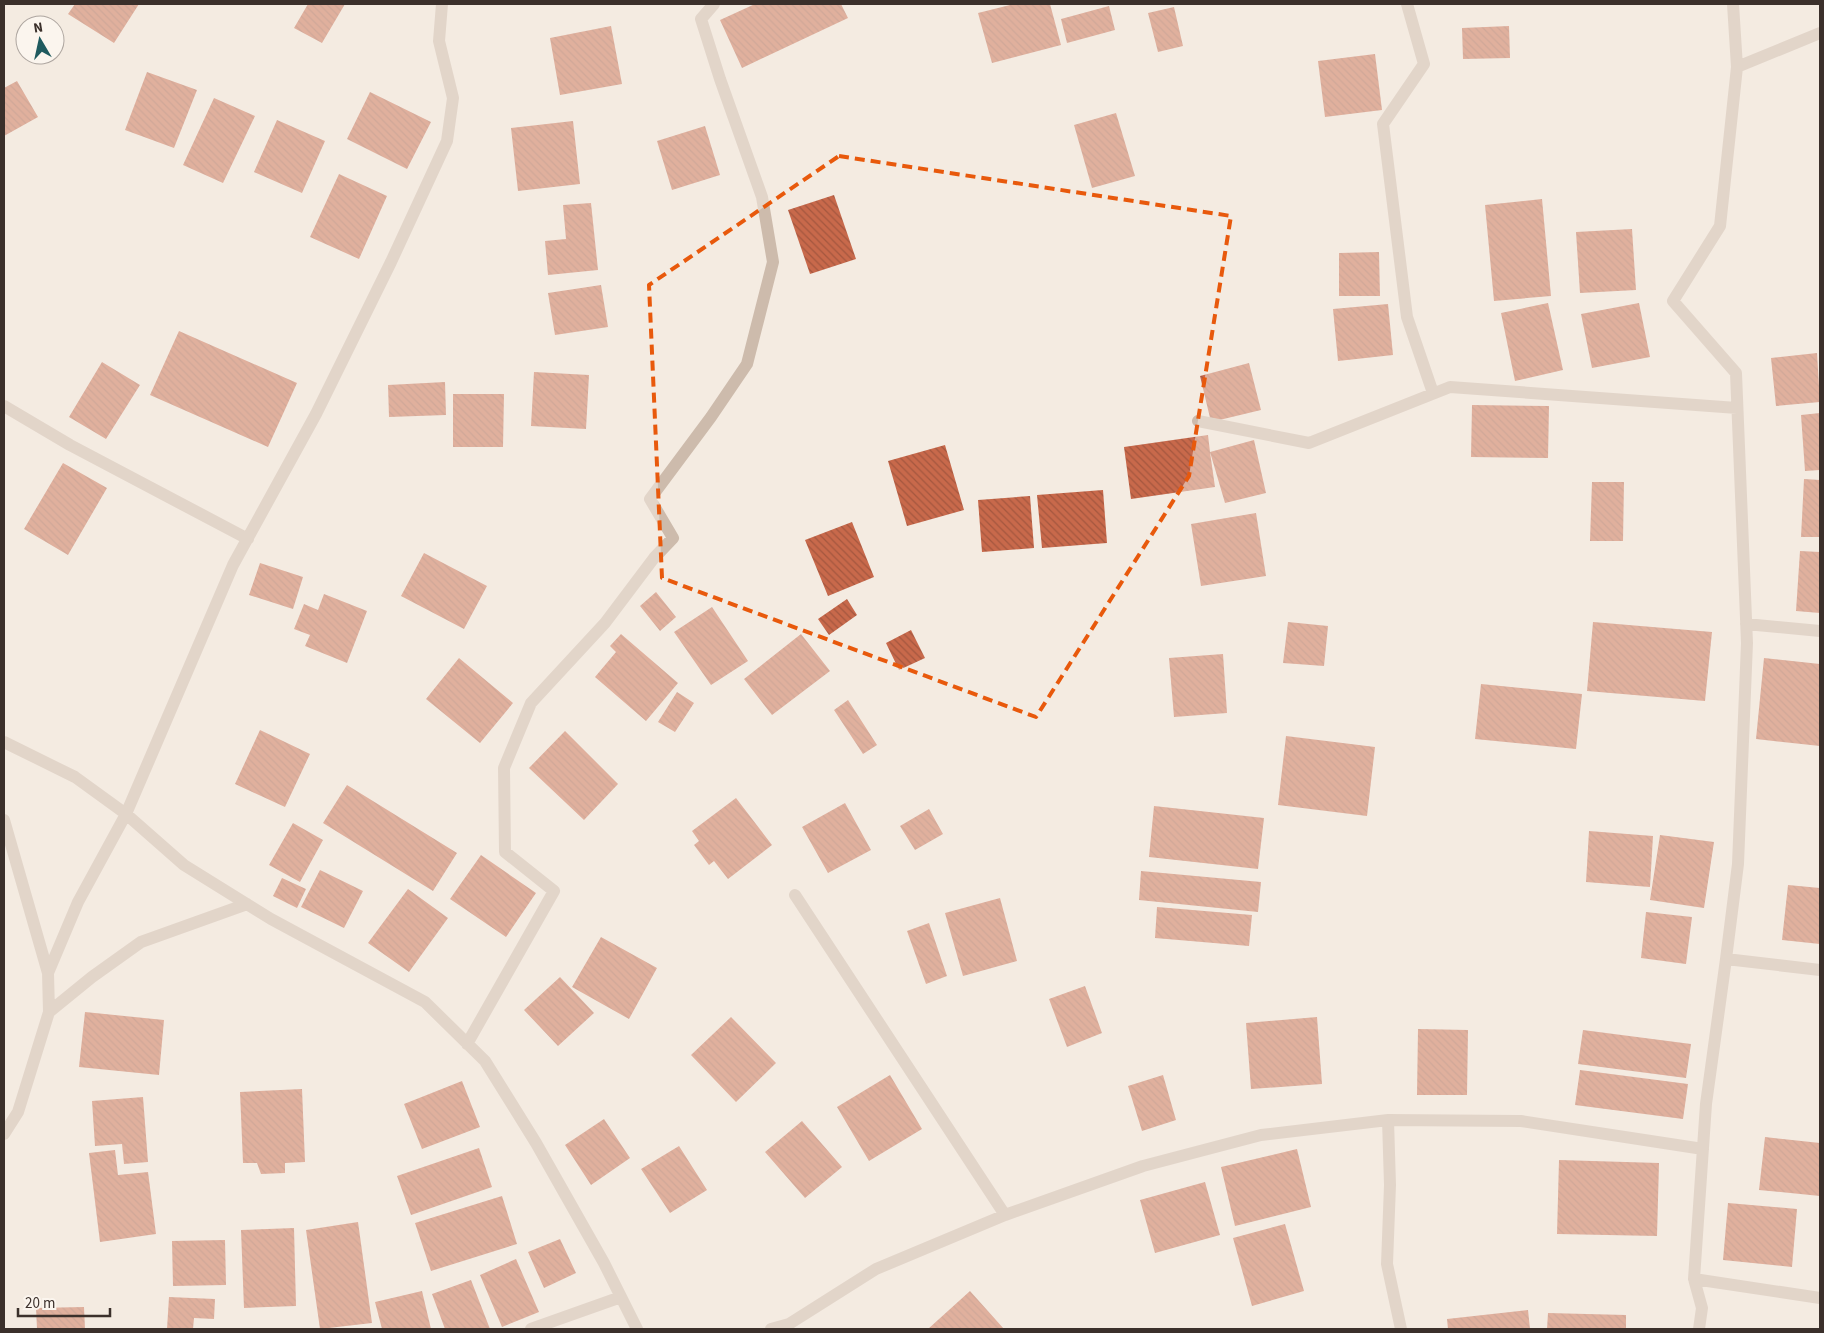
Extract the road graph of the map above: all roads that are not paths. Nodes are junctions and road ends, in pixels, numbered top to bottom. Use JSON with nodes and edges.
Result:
{"nodes":[{"id":1,"x":442,"y":4,"type":"edge"},
{"id":2,"x":714,"y":4,"type":"edge"},
{"id":3,"x":1407,"y":4,"type":"edge"},
{"id":4,"x":1733,"y":4,"type":"edge"},
{"id":5,"x":1820,"y":33,"type":"edge"},
{"id":6,"x":1737,"y":67,"type":"junction"},
{"id":7,"x":1433,"y":394,"type":"junction"},
{"id":8,"x":4,"y":406,"type":"edge"},
{"id":9,"x":1737,"y":408,"type":"junction"},
{"id":10,"x":1198,"y":421,"type":"dead end"},
{"id":11,"x":248,"y":539,"type":"junction"},
{"id":12,"x":1746,"y":624,"type":"junction"},
{"id":13,"x":1820,"y":632,"type":"edge"},
{"id":14,"x":4,"y":742,"type":"edge"},
{"id":15,"x":126,"y":814,"type":"junction"},
{"id":16,"x":4,"y":820,"type":"edge"},
{"id":17,"x":795,"y":895,"type":"dead end"},
{"id":18,"x":247,"y":904,"type":"junction"},
{"id":19,"x":1726,"y":959,"type":"junction"},
{"id":20,"x":1820,"y":970,"type":"edge"},
{"id":21,"x":48,"y":973,"type":"junction"},
{"id":22,"x":48,"y":1012,"type":"junction"},
{"id":23,"x":467,"y":1044,"type":"junction"},
{"id":24,"x":1388,"y":1120,"type":"junction"},
{"id":25,"x":4,"y":1134,"type":"edge"},
{"id":26,"x":1702,"y":1150,"type":"junction"},
{"id":27,"x":1005,"y":1215,"type":"junction"},
{"id":28,"x":1694,"y":1279,"type":"junction"},
{"id":29,"x":621,"y":1297,"type":"junction"},
{"id":30,"x":1820,"y":1298,"type":"edge"},
{"id":31,"x":531,"y":1329,"type":"edge"},
{"id":32,"x":637,"y":1329,"type":"edge"},
{"id":33,"x":770,"y":1329,"type":"edge"},
{"id":34,"x":1401,"y":1329,"type":"edge"},
{"id":35,"x":1699,"y":1329,"type":"edge"}],
"edges":[{"from":1,"to":11,"type":"street"},
{"from":2,"to":23,"type":"street"},
{"from":3,"to":7,"type":"street"},
{"from":4,"to":6,"type":"street"},
{"from":5,"to":6,"type":"street"},
{"from":6,"to":9,"type":"street"},
{"from":7,"to":9,"type":"street"},
{"from":7,"to":10,"type":"street"},
{"from":8,"to":11,"type":"street"},
{"from":9,"to":12,"type":"street"},
{"from":11,"to":15,"type":"street"},
{"from":12,"to":13,"type":"street"},
{"from":12,"to":19,"type":"street"},
{"from":14,"to":15,"type":"street"},
{"from":15,"to":18,"type":"street"},
{"from":15,"to":21,"type":"street"},
{"from":16,"to":21,"type":"street"},
{"from":17,"to":27,"type":"street"},
{"from":18,"to":22,"type":"street"},
{"from":18,"to":23,"type":"street"},
{"from":19,"to":20,"type":"street"},
{"from":19,"to":26,"type":"street"},
{"from":21,"to":22,"type":"street"},
{"from":22,"to":25,"type":"street"},
{"from":23,"to":29,"type":"street"},
{"from":24,"to":26,"type":"street"},
{"from":24,"to":27,"type":"street"},
{"from":24,"to":34,"type":"street"},
{"from":26,"to":28,"type":"street"},
{"from":27,"to":33,"type":"street"},
{"from":28,"to":30,"type":"street"},
{"from":28,"to":35,"type":"street"},
{"from":29,"to":31,"type":"street"},
{"from":29,"to":32,"type":"street"}]}
